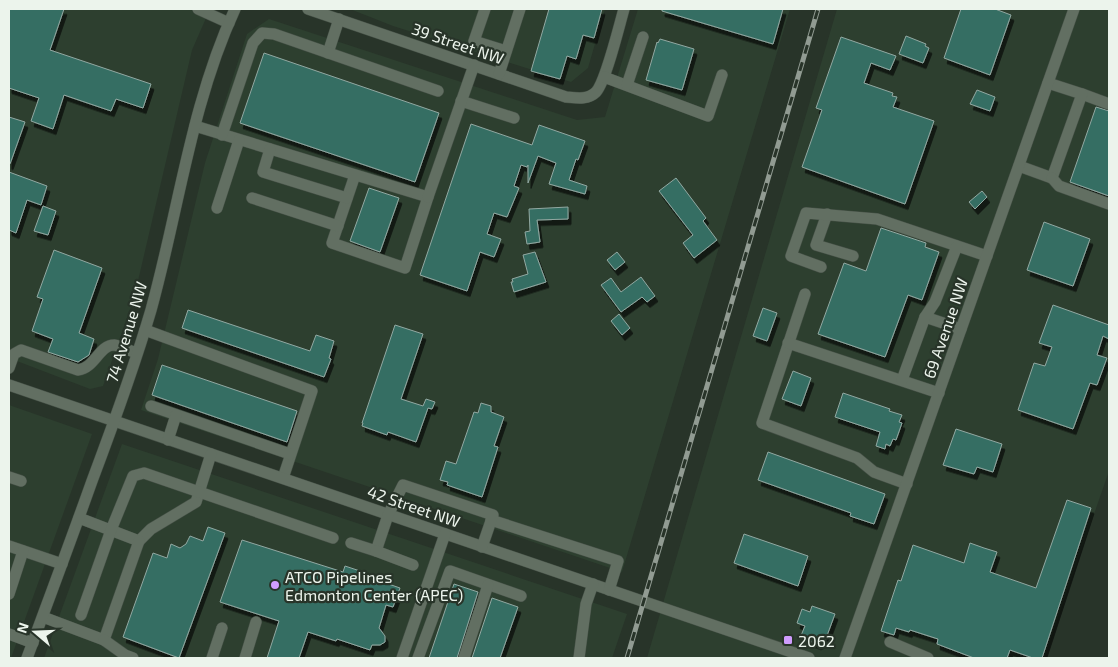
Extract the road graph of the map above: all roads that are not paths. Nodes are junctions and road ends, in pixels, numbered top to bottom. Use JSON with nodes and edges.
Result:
{"nodes":[{"id":1,"x":198,"y":9,"type":"edge"},
{"id":2,"x":235,"y":9,"type":"edge"},
{"id":3,"x":308,"y":9,"type":"edge"},
{"id":4,"x":485,"y":9,"type":"edge"},
{"id":5,"x":520,"y":9,"type":"edge"},
{"id":6,"x":624,"y":9,"type":"edge"},
{"id":7,"x":1074,"y":9,"type":"edge"},
{"id":8,"x":339,"y":19,"type":"junction"},
{"id":9,"x":229,"y":23,"type":"junction"},
{"id":10,"x":643,"y":37,"type":"dead end"},
{"id":11,"x":506,"y":51,"type":"junction"},
{"id":12,"x":328,"y":53,"type":"junction"},
{"id":13,"x":474,"y":65,"type":"junction"},
{"id":14,"x":499,"y":74,"type":"junction"},
{"id":15,"x":722,"y":74,"type":"dead end"},
{"id":16,"x":604,"y":77,"type":"junction"},
{"id":17,"x":1048,"y":83,"type":"junction"},
{"id":18,"x":627,"y":86,"type":"junction"},
{"id":19,"x":438,"y":91,"type":"dead end"},
{"id":20,"x":1082,"y":94,"type":"junction"},
{"id":21,"x":461,"y":101,"type":"junction"},
{"id":22,"x":1109,"y":104,"type":"edge"},
{"id":23,"x":514,"y":118,"type":"dead end"},
{"id":24,"x":195,"y":126,"type":"junction"},
{"id":25,"x":222,"y":135,"type":"junction"},
{"id":26,"x":239,"y":140,"type":"junction"},
{"id":27,"x":270,"y":149,"type":"junction"},
{"id":28,"x":1019,"y":166,"type":"junction"},
{"id":29,"x":355,"y":175,"type":"junction"},
{"id":30,"x":1052,"y":178,"type":"junction"},
{"id":31,"x":428,"y":197,"type":"junction"},
{"id":32,"x":252,"y":198,"type":"dead end"},
{"id":33,"x":347,"y":198,"type":"junction"},
{"id":34,"x":1109,"y":204,"type":"edge"},
{"id":35,"x":217,"y":208,"type":"dead end"},
{"id":36,"x":827,"y":214,"type":"junction"},
{"id":37,"x":338,"y":226,"type":"junction"},
{"id":38,"x":816,"y":245,"type":"junction"},
{"id":39,"x":957,"y":246,"type":"junction"},
{"id":40,"x":853,"y":256,"type":"dead end"},
{"id":41,"x":987,"y":256,"type":"junction"},
{"id":42,"x":808,"y":263,"type":"junction"},
{"id":43,"x":821,"y":267,"type":"dead end"},
{"id":44,"x":805,"y":294,"type":"dead end"},
{"id":45,"x":925,"y":317,"type":"junction"},
{"id":46,"x":962,"y":329,"type":"junction"},
{"id":47,"x":145,"y":330,"type":"junction"},
{"id":48,"x":788,"y":344,"type":"junction"},
{"id":49,"x":137,"y":353,"type":"junction"},
{"id":50,"x":9,"y":368,"type":"edge"},
{"id":51,"x":902,"y":380,"type":"junction"},
{"id":52,"x":9,"y":385,"type":"edge"},
{"id":53,"x":939,"y":393,"type":"junction"},
{"id":54,"x":152,"y":406,"type":"dead end"},
{"id":55,"x":176,"y":415,"type":"junction"},
{"id":56,"x":114,"y":421,"type":"junction"},
{"id":57,"x":168,"y":440,"type":"junction"},
{"id":58,"x":211,"y":454,"type":"junction"},
{"id":59,"x":290,"y":454,"type":"junction"},
{"id":60,"x":9,"y":477,"type":"edge"},
{"id":61,"x":282,"y":478,"type":"junction"},
{"id":62,"x":21,"y":481,"type":"dead end"},
{"id":63,"x":907,"y":484,"type":"junction"},
{"id":64,"x":200,"y":491,"type":"junction"},
{"id":65,"x":388,"y":515,"type":"junction"},
{"id":66,"x":79,"y":518,"type":"junction"},
{"id":67,"x":491,"y":520,"type":"junction"},
{"id":68,"x":111,"y":530,"type":"junction"},
{"id":69,"x":445,"y":534,"type":"junction"},
{"id":70,"x":333,"y":538,"type":"dead end"},
{"id":71,"x":140,"y":541,"type":"junction"},
{"id":72,"x":351,"y":543,"type":"dead end"},
{"id":73,"x":9,"y":546,"type":"edge"},
{"id":74,"x":482,"y":547,"type":"junction"},
{"id":75,"x":23,"y":551,"type":"junction"},
{"id":76,"x":376,"y":551,"type":"junction"},
{"id":77,"x":62,"y":564,"type":"junction"},
{"id":78,"x":413,"y":564,"type":"dead end"},
{"id":79,"x":488,"y":584,"type":"junction"},
{"id":80,"x":593,"y":584,"type":"junction"},
{"id":81,"x":609,"y":590,"type":"junction"},
{"id":82,"x":9,"y":594,"type":"edge"},
{"id":83,"x":521,"y":596,"type":"dead end"},
{"id":84,"x":81,"y":615,"type":"dead end"},
{"id":85,"x":42,"y":617,"type":"junction"},
{"id":86,"x":256,"y":622,"type":"dead end"},
{"id":87,"x":222,"y":628,"type":"dead end"},
{"id":88,"x":9,"y":634,"type":"edge"},
{"id":89,"x":104,"y":640,"type":"junction"},
{"id":90,"x":890,"y":642,"type":"dead end"},
{"id":91,"x":33,"y":643,"type":"junction"},
{"id":92,"x":27,"y":658,"type":"edge"},
{"id":93,"x":133,"y":658,"type":"edge"},
{"id":94,"x":212,"y":658,"type":"edge"},
{"id":95,"x":244,"y":658,"type":"edge"},
{"id":96,"x":402,"y":658,"type":"edge"},
{"id":97,"x":418,"y":658,"type":"edge"},
{"id":98,"x":464,"y":658,"type":"edge"},
{"id":99,"x":579,"y":658,"type":"edge"},
{"id":100,"x":808,"y":658,"type":"edge"},
{"id":101,"x":845,"y":658,"type":"edge"},
{"id":102,"x":928,"y":658,"type":"edge"}],
"edges":[{"from":1,"to":9,"type":"street"},
{"from":2,"to":9,"type":"street","name":"74 Avenue NW"},
{"from":3,"to":8,"type":"street","name":"39 Street NW"},
{"from":4,"to":11,"type":"street"},
{"from":5,"to":11,"type":"street"},
{"from":6,"to":16,"type":"street"},
{"from":7,"to":17,"type":"street","name":"69 Avenue NW"},
{"from":8,"to":12,"type":"street"},
{"from":8,"to":13,"type":"street","name":"39 Street NW"},
{"from":9,"to":24,"type":"street","name":"74 Avenue NW"},
{"from":10,"to":18,"type":"street"},
{"from":11,"to":14,"type":"street"},
{"from":12,"to":19,"type":"street"},
{"from":12,"to":25,"type":"street"},
{"from":13,"to":14,"type":"street","name":"39 Street NW"},
{"from":13,"to":21,"type":"street"},
{"from":14,"to":16,"type":"street","name":"39 Street NW"},
{"from":15,"to":18,"type":"street"},
{"from":16,"to":18,"type":"street"},
{"from":17,"to":20,"type":"street"},
{"from":17,"to":28,"type":"street","name":"69 Avenue NW"},
{"from":20,"to":22,"type":"street"},
{"from":20,"to":30,"type":"street"},
{"from":21,"to":23,"type":"street"},
{"from":21,"to":31,"type":"street"},
{"from":24,"to":25,"type":"street"},
{"from":24,"to":47,"type":"street","name":"74 Avenue NW"},
{"from":25,"to":26,"type":"street"},
{"from":26,"to":27,"type":"street"},
{"from":26,"to":35,"type":"street"},
{"from":27,"to":29,"type":"street"},
{"from":27,"to":33,"type":"street"},
{"from":28,"to":30,"type":"street"},
{"from":28,"to":41,"type":"street","name":"69 Avenue NW"},
{"from":29,"to":31,"type":"street"},
{"from":29,"to":33,"type":"street"},
{"from":30,"to":34,"type":"street"},
{"from":31,"to":37,"type":"street"},
{"from":32,"to":37,"type":"street"},
{"from":33,"to":37,"type":"street"},
{"from":36,"to":38,"type":"street"},
{"from":36,"to":39,"type":"street"},
{"from":36,"to":42,"type":"street"},
{"from":38,"to":40,"type":"street"},
{"from":38,"to":42,"type":"street"},
{"from":39,"to":41,"type":"street"},
{"from":39,"to":45,"type":"street"},
{"from":41,"to":46,"type":"street","name":"69 Avenue NW"},
{"from":42,"to":43,"type":"street"},
{"from":44,"to":48,"type":"street"},
{"from":45,"to":46,"type":"street"},
{"from":45,"to":51,"type":"street"},
{"from":46,"to":53,"type":"street","name":"69 Avenue NW"},
{"from":47,"to":49,"type":"street","name":"74 Avenue NW"},
{"from":47,"to":59,"type":"street"},
{"from":48,"to":51,"type":"street"},
{"from":48,"to":63,"type":"street"},
{"from":49,"to":50,"type":"street"},
{"from":49,"to":56,"type":"street","name":"74 Avenue NW"},
{"from":51,"to":53,"type":"street"},
{"from":52,"to":56,"type":"street","name":"42 Street NW"},
{"from":53,"to":63,"type":"street","name":"69 Avenue NW"},
{"from":54,"to":55,"type":"street"},
{"from":55,"to":57,"type":"street"},
{"from":55,"to":59,"type":"street"},
{"from":56,"to":57,"type":"street","name":"42 Street NW"},
{"from":56,"to":66,"type":"street","name":"74 Avenue NW"},
{"from":57,"to":58,"type":"street","name":"42 Street NW"},
{"from":58,"to":61,"type":"street","name":"42 Street NW"},
{"from":58,"to":64,"type":"street"},
{"from":59,"to":61,"type":"street"},
{"from":60,"to":62,"type":"street"},
{"from":61,"to":65,"type":"street","name":"42 Street NW"},
{"from":63,"to":101,"type":"street","name":"69 Avenue NW"},
{"from":64,"to":68,"type":"street"},
{"from":64,"to":70,"type":"street"},
{"from":64,"to":71,"type":"street"},
{"from":65,"to":67,"type":"street"},
{"from":65,"to":69,"type":"street","name":"42 Street NW"},
{"from":65,"to":76,"type":"street"},
{"from":66,"to":68,"type":"street"},
{"from":66,"to":77,"type":"street","name":"74 Avenue NW"},
{"from":67,"to":74,"type":"street"},
{"from":67,"to":81,"type":"street"},
{"from":68,"to":71,"type":"street"},
{"from":68,"to":84,"type":"street"},
{"from":69,"to":74,"type":"street","name":"42 Street NW"},
{"from":69,"to":96,"type":"street"},
{"from":71,"to":89,"type":"street"},
{"from":72,"to":76,"type":"street"},
{"from":73,"to":75,"type":"street"},
{"from":74,"to":80,"type":"street","name":"42 Street NW"},
{"from":75,"to":77,"type":"street"},
{"from":75,"to":82,"type":"street"},
{"from":76,"to":78,"type":"street"},
{"from":77,"to":85,"type":"street","name":"74 Avenue NW"},
{"from":79,"to":83,"type":"street"},
{"from":79,"to":97,"type":"street"},
{"from":79,"to":98,"type":"street"},
{"from":80,"to":81,"type":"street","name":"42 Street NW"},
{"from":80,"to":99,"type":"street"},
{"from":81,"to":100,"type":"street","name":"42 Street NW"},
{"from":85,"to":89,"type":"street"},
{"from":85,"to":91,"type":"street","name":"74 Avenue NW"},
{"from":86,"to":95,"type":"street"},
{"from":87,"to":94,"type":"street"},
{"from":88,"to":91,"type":"street"},
{"from":89,"to":93,"type":"street"},
{"from":90,"to":102,"type":"street"},
{"from":91,"to":92,"type":"street","name":"74 Avenue NW"}]}
